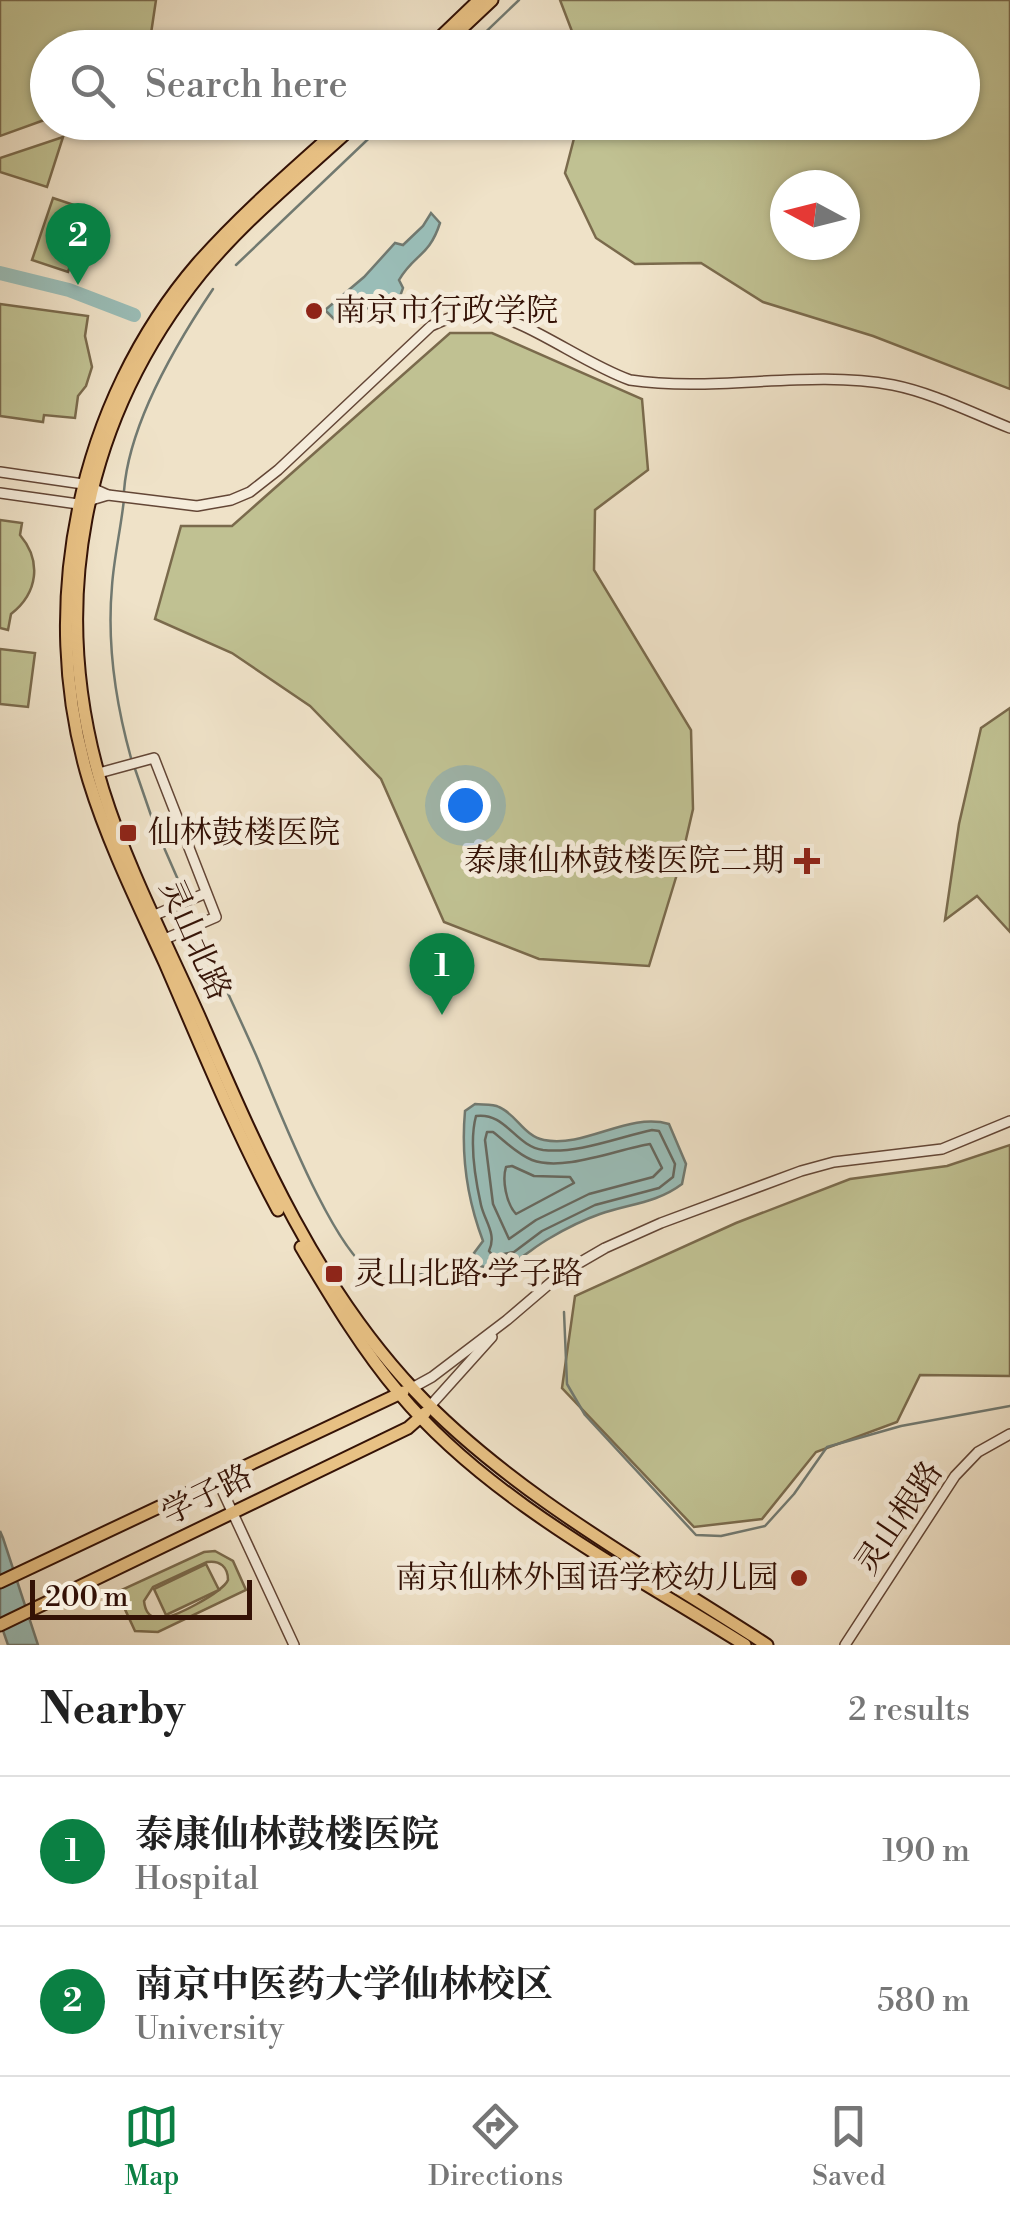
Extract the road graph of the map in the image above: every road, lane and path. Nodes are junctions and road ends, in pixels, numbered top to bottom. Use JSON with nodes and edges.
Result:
{"nodes":[{"id":1,"x":479,"y":0,"type":"edge"},
{"id":2,"x":492,"y":0,"type":"edge"},
{"id":3,"x":448,"y":30,"type":"edge"},
{"id":4,"x":460,"y":30,"type":"edge"},
{"id":5,"x":326,"y":140,"type":"edge"},
{"id":6,"x":338,"y":140,"type":"edge"},
{"id":7,"x":1010,"y":428,"type":"edge"},
{"id":8,"x":0,"y":472,"type":"edge"},
{"id":9,"x":87,"y":485,"type":"junction"},
{"id":10,"x":0,"y":494,"type":"edge"},
{"id":11,"x":108,"y":495,"type":"junction"},
{"id":12,"x":83,"y":504,"type":"junction"},
{"id":13,"x":105,"y":772,"type":"junction"},
{"id":14,"x":206,"y":893,"type":"junction"},
{"id":15,"x":150,"y":917,"type":"junction"},
{"id":16,"x":160,"y":941,"type":"junction"},
{"id":17,"x":1010,"y":1121,"type":"edge"},
{"id":18,"x":507,"y":1320,"type":"junction"},
{"id":19,"x":406,"y":1391,"type":"junction"},
{"id":20,"x":430,"y":1406,"type":"junction"},
{"id":21,"x":422,"y":1418,"type":"junction"},
{"id":22,"x":1010,"y":1434,"type":"edge"},
{"id":23,"x":217,"y":1480,"type":"junction"},
{"id":24,"x":232,"y":1514,"type":"junction"},
{"id":25,"x":0,"y":1582,"type":"edge"},
{"id":26,"x":0,"y":1625,"type":"edge"},
{"id":27,"x":294,"y":1645,"type":"edge"},
{"id":28,"x":745,"y":1645,"type":"edge"},
{"id":29,"x":768,"y":1645,"type":"edge"},
{"id":30,"x":845,"y":1645,"type":"edge"}],
"edges":[{"from":1,"to":3,"type":"main road"},
{"from":2,"to":4,"type":"main road"},
{"from":5,"to":9,"type":"main road","name":"灵山北路"},
{"from":6,"to":9,"type":"main road","name":"灵山北路"},
{"from":7,"to":11,"type":"street"},
{"from":8,"to":9,"type":"street"},
{"from":9,"to":11,"type":"street"},
{"from":9,"to":12,"type":"main road","name":"灵山北路"},
{"from":10,"to":12,"type":"street"},
{"from":11,"to":12,"type":"street"},
{"from":12,"to":13,"type":"main road","name":"灵山北路"},
{"from":12,"to":15,"type":"main road","name":"灵山北路"},
{"from":13,"to":14,"type":"street"},
{"from":13,"to":15,"type":"main road","name":"灵山北路"},
{"from":14,"to":15,"type":"street"},
{"from":14,"to":16,"type":"street"},
{"from":15,"to":16,"type":"main road","name":"灵山北路"},
{"from":16,"to":19,"type":"main road","name":"灵山北路"},
{"from":17,"to":18,"type":"street"},
{"from":18,"to":19,"type":"street"},
{"from":18,"to":20,"type":"street"},
{"from":19,"to":20,"type":"main road","name":"灵山北路"},
{"from":19,"to":21,"type":"main road","name":"灵山北路"},
{"from":19,"to":23,"type":"main road","name":"学子路"},
{"from":20,"to":21,"type":"main road","name":"学子路"},
{"from":20,"to":29,"type":"main road","name":"灵山北路"},
{"from":21,"to":24,"type":"main road","name":"学子路"},
{"from":21,"to":28,"type":"main road","name":"灵山北路"},
{"from":22,"to":30,"type":"street","name":"灵山根路"},
{"from":23,"to":24,"type":"street"},
{"from":23,"to":25,"type":"main road","name":"学子路"},
{"from":24,"to":26,"type":"main road","name":"学子路"},
{"from":24,"to":27,"type":"street"}]}
